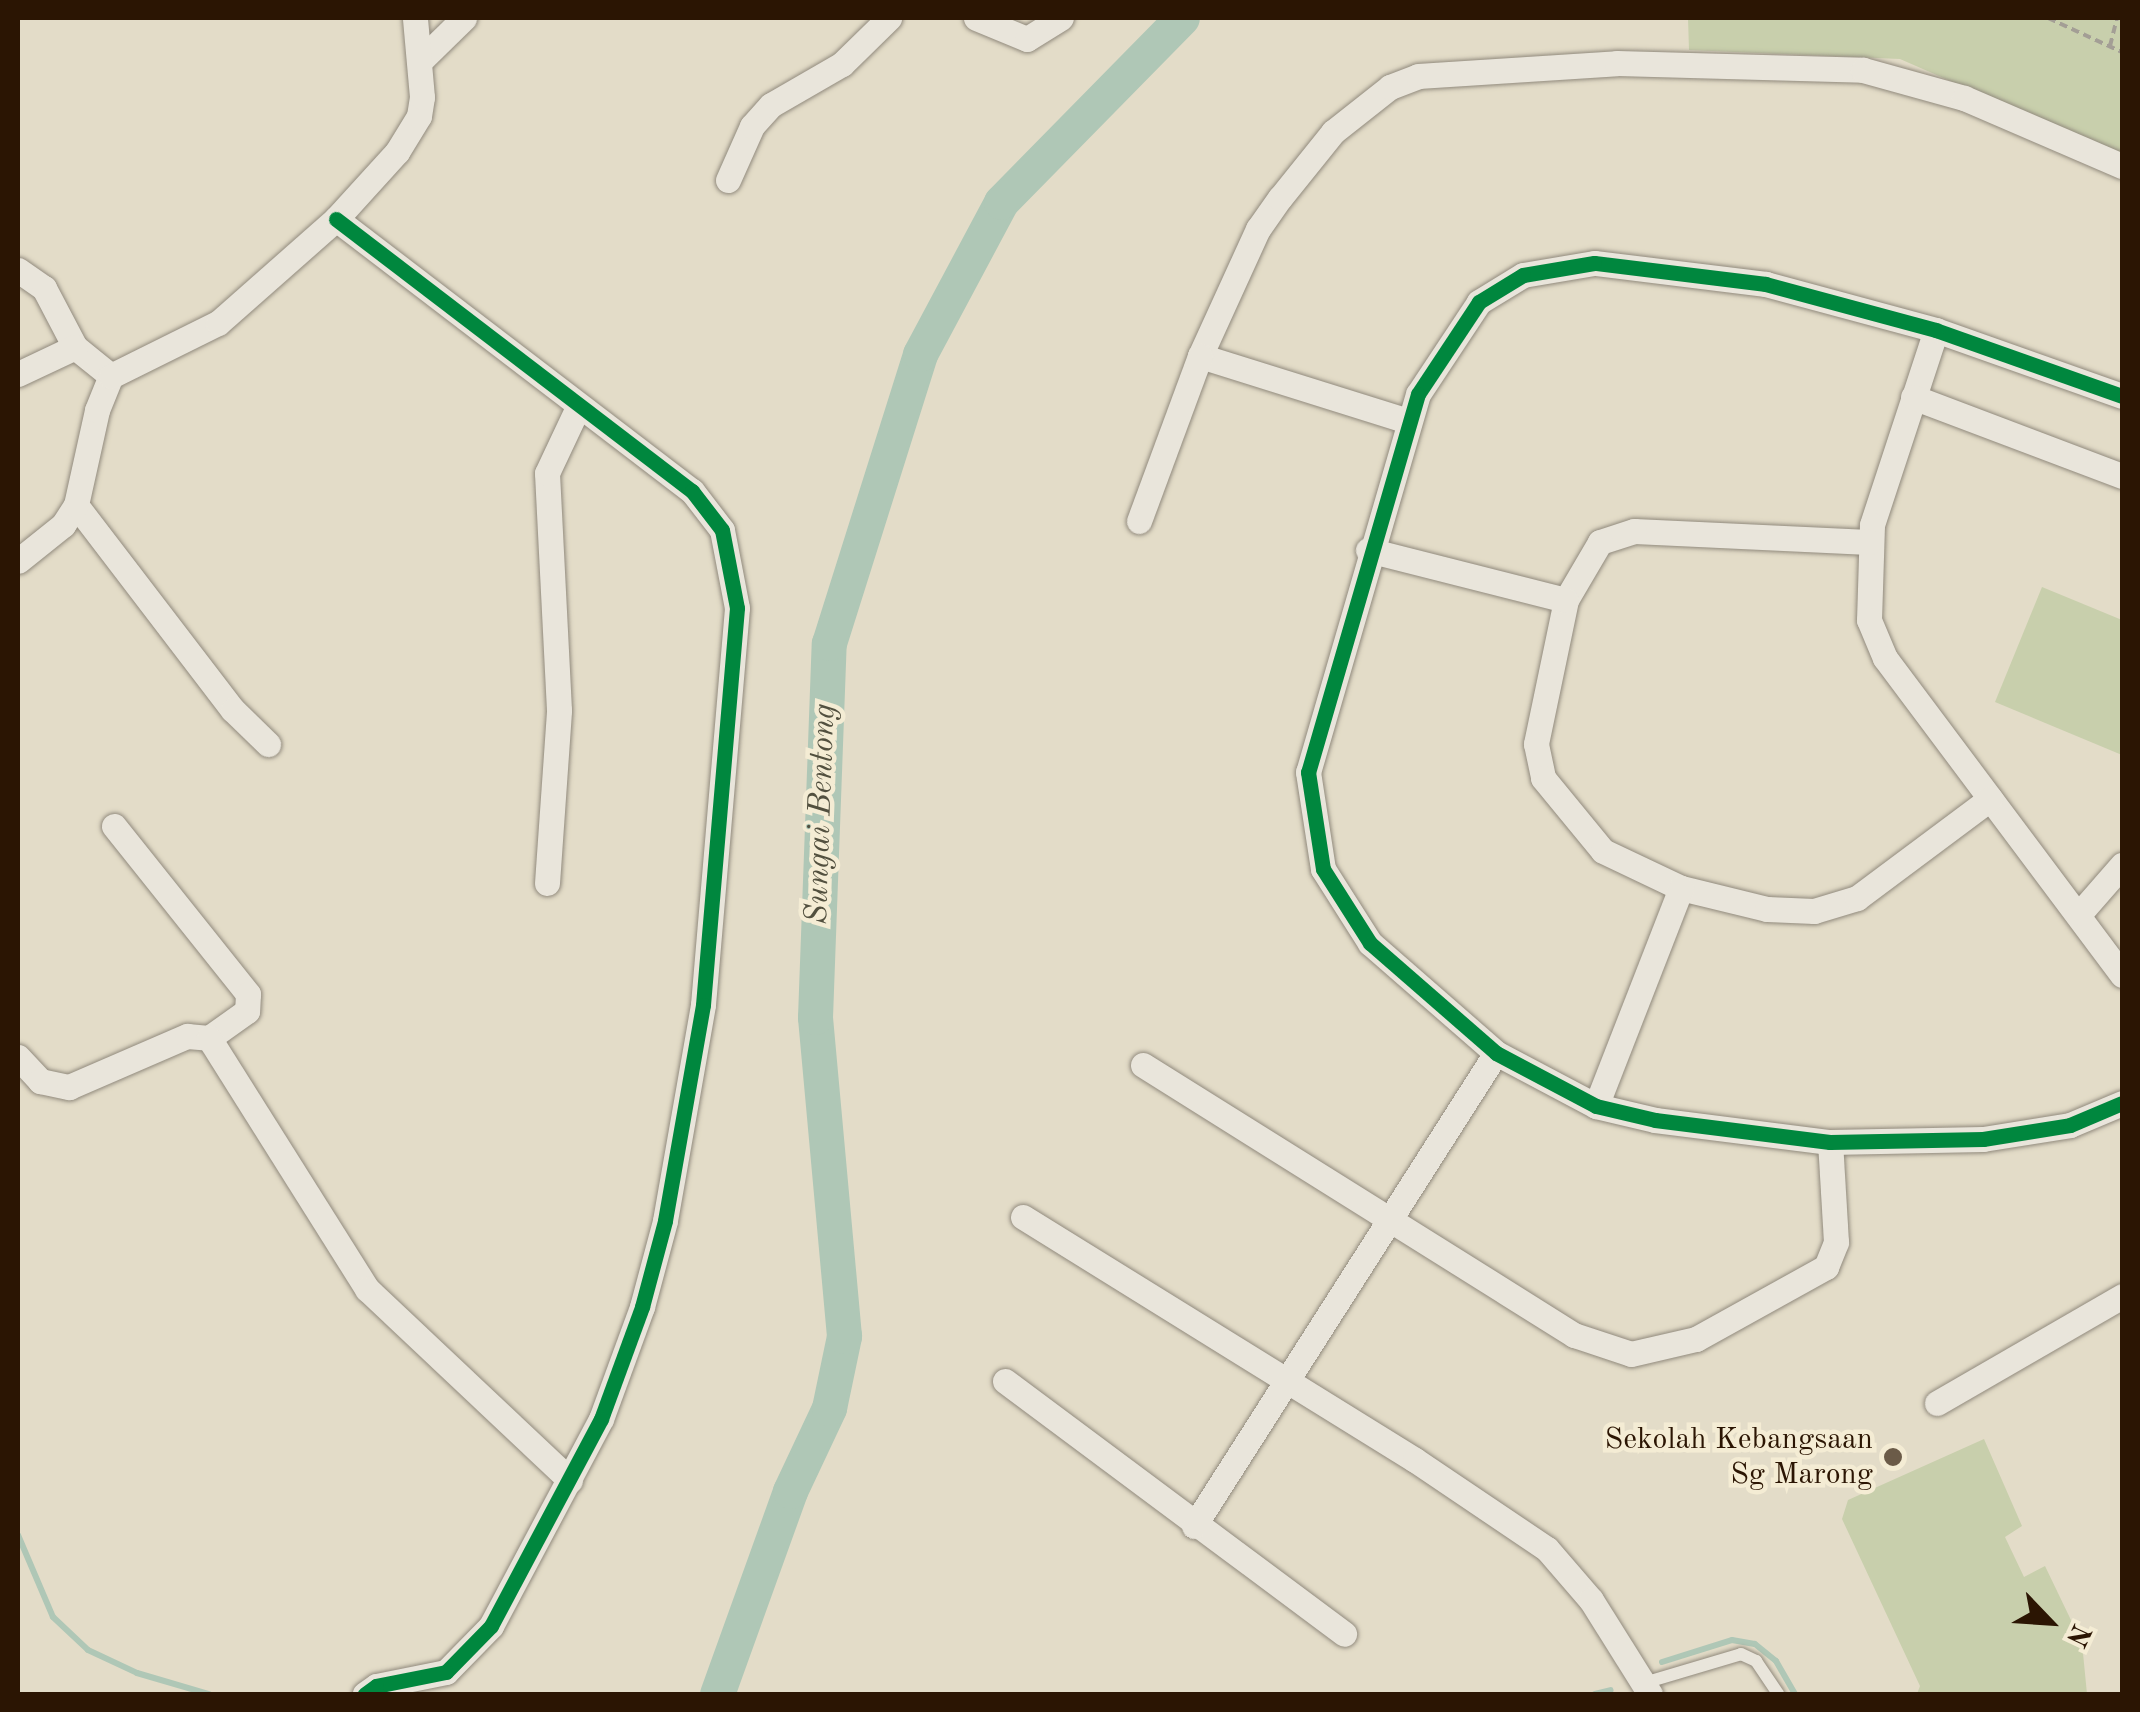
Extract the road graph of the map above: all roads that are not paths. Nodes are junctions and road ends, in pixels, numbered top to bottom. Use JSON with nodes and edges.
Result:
{"nodes":[{"id":1,"x":415,"y":18,"type":"edge"},
{"id":2,"x":464,"y":18,"type":"edge"},
{"id":3,"x":889,"y":18,"type":"edge"},
{"id":4,"x":976,"y":18,"type":"edge"},
{"id":5,"x":1061,"y":18,"type":"edge"},
{"id":6,"x":422,"y":59,"type":"junction"},
{"id":7,"x":2122,"y":166,"type":"edge"},
{"id":8,"x":728,"y":180,"type":"dead end"},
{"id":9,"x":336,"y":219,"type":"junction"},
{"id":10,"x":18,"y":270,"type":"edge"},
{"id":11,"x":1936,"y":330,"type":"junction"},
{"id":12,"x":75,"y":347,"type":"junction"},
{"id":13,"x":1200,"y":356,"type":"junction"},
{"id":14,"x":18,"y":374,"type":"edge"},
{"id":15,"x":111,"y":376,"type":"junction"},
{"id":16,"x":2122,"y":396,"type":"edge"},
{"id":17,"x":1912,"y":397,"type":"junction"},
{"id":18,"x":578,"y":408,"type":"junction"},
{"id":19,"x":1408,"y":421,"type":"junction"},
{"id":20,"x":2122,"y":476,"type":"edge"},
{"id":21,"x":76,"y":505,"type":"junction"},
{"id":22,"x":1139,"y":521,"type":"dead end"},
{"id":23,"x":1869,"y":542,"type":"junction"},
{"id":24,"x":1368,"y":550,"type":"junction"},
{"id":25,"x":18,"y":562,"type":"edge"},
{"id":26,"x":1566,"y":600,"type":"junction"},
{"id":27,"x":268,"y":744,"type":"dead end"},
{"id":28,"x":1990,"y":799,"type":"junction"},
{"id":29,"x":114,"y":826,"type":"dead end"},
{"id":30,"x":2122,"y":865,"type":"edge"},
{"id":31,"x":547,"y":883,"type":"dead end"},
{"id":32,"x":1681,"y":888,"type":"junction"},
{"id":33,"x":2080,"y":913,"type":"junction"},
{"id":34,"x":2122,"y":976,"type":"edge"},
{"id":35,"x":209,"y":1038,"type":"junction"},
{"id":36,"x":1496,"y":1053,"type":"junction"},
{"id":37,"x":18,"y":1058,"type":"edge"},
{"id":38,"x":1144,"y":1065,"type":"dead end"},
{"id":39,"x":2122,"y":1103,"type":"edge"},
{"id":40,"x":1596,"y":1106,"type":"junction"},
{"id":41,"x":1830,"y":1142,"type":"junction"},
{"id":42,"x":1022,"y":1217,"type":"dead end"},
{"id":43,"x":1387,"y":1221,"type":"junction"},
{"id":44,"x":2122,"y":1296,"type":"edge"},
{"id":45,"x":1286,"y":1380,"type":"junction"},
{"id":46,"x":1005,"y":1382,"type":"dead end"},
{"id":47,"x":1937,"y":1403,"type":"dead end"},
{"id":48,"x":570,"y":1480,"type":"junction"},
{"id":49,"x":1194,"y":1526,"type":"junction"},
{"id":50,"x":1344,"y":1634,"type":"dead end"},
{"id":51,"x":1647,"y":1689,"type":"edge"},
{"id":52,"x":365,"y":1694,"type":"edge"},
{"id":53,"x":1778,"y":1694,"type":"edge"}],
"edges":[{"from":1,"to":6,"type":"street"},
{"from":2,"to":6,"type":"street"},
{"from":3,"to":8,"type":"street"},
{"from":4,"to":5,"type":"street"},
{"from":6,"to":9,"type":"street"},
{"from":7,"to":13,"type":"street"},
{"from":9,"to":15,"type":"street"},
{"from":9,"to":18,"type":"street"},
{"from":10,"to":12,"type":"street"},
{"from":11,"to":16,"type":"street"},
{"from":11,"to":17,"type":"street"},
{"from":11,"to":19,"type":"street"},
{"from":12,"to":14,"type":"street"},
{"from":12,"to":15,"type":"street"},
{"from":13,"to":19,"type":"street"},
{"from":13,"to":22,"type":"street"},
{"from":15,"to":21,"type":"street"},
{"from":17,"to":20,"type":"street"},
{"from":17,"to":23,"type":"street"},
{"from":18,"to":31,"type":"street"},
{"from":18,"to":48,"type":"street"},
{"from":19,"to":24,"type":"street"},
{"from":21,"to":25,"type":"street"},
{"from":21,"to":27,"type":"street"},
{"from":23,"to":26,"type":"street"},
{"from":23,"to":28,"type":"street"},
{"from":24,"to":26,"type":"street"},
{"from":24,"to":36,"type":"street"},
{"from":26,"to":32,"type":"street"},
{"from":28,"to":32,"type":"street"},
{"from":28,"to":33,"type":"street"},
{"from":29,"to":35,"type":"street"},
{"from":30,"to":33,"type":"street"},
{"from":32,"to":40,"type":"street"},
{"from":33,"to":34,"type":"street"},
{"from":35,"to":37,"type":"street"},
{"from":35,"to":48,"type":"street"},
{"from":36,"to":40,"type":"street"},
{"from":36,"to":43,"type":"street"},
{"from":38,"to":43,"type":"street"},
{"from":39,"to":41,"type":"street"},
{"from":40,"to":41,"type":"street"},
{"from":41,"to":43,"type":"street"},
{"from":42,"to":45,"type":"street"},
{"from":43,"to":45,"type":"street"},
{"from":44,"to":47,"type":"street"},
{"from":45,"to":49,"type":"street"},
{"from":45,"to":51,"type":"street"},
{"from":46,"to":49,"type":"street"},
{"from":48,"to":52,"type":"street"},
{"from":49,"to":50,"type":"street"},
{"from":51,"to":53,"type":"lane"}]}
